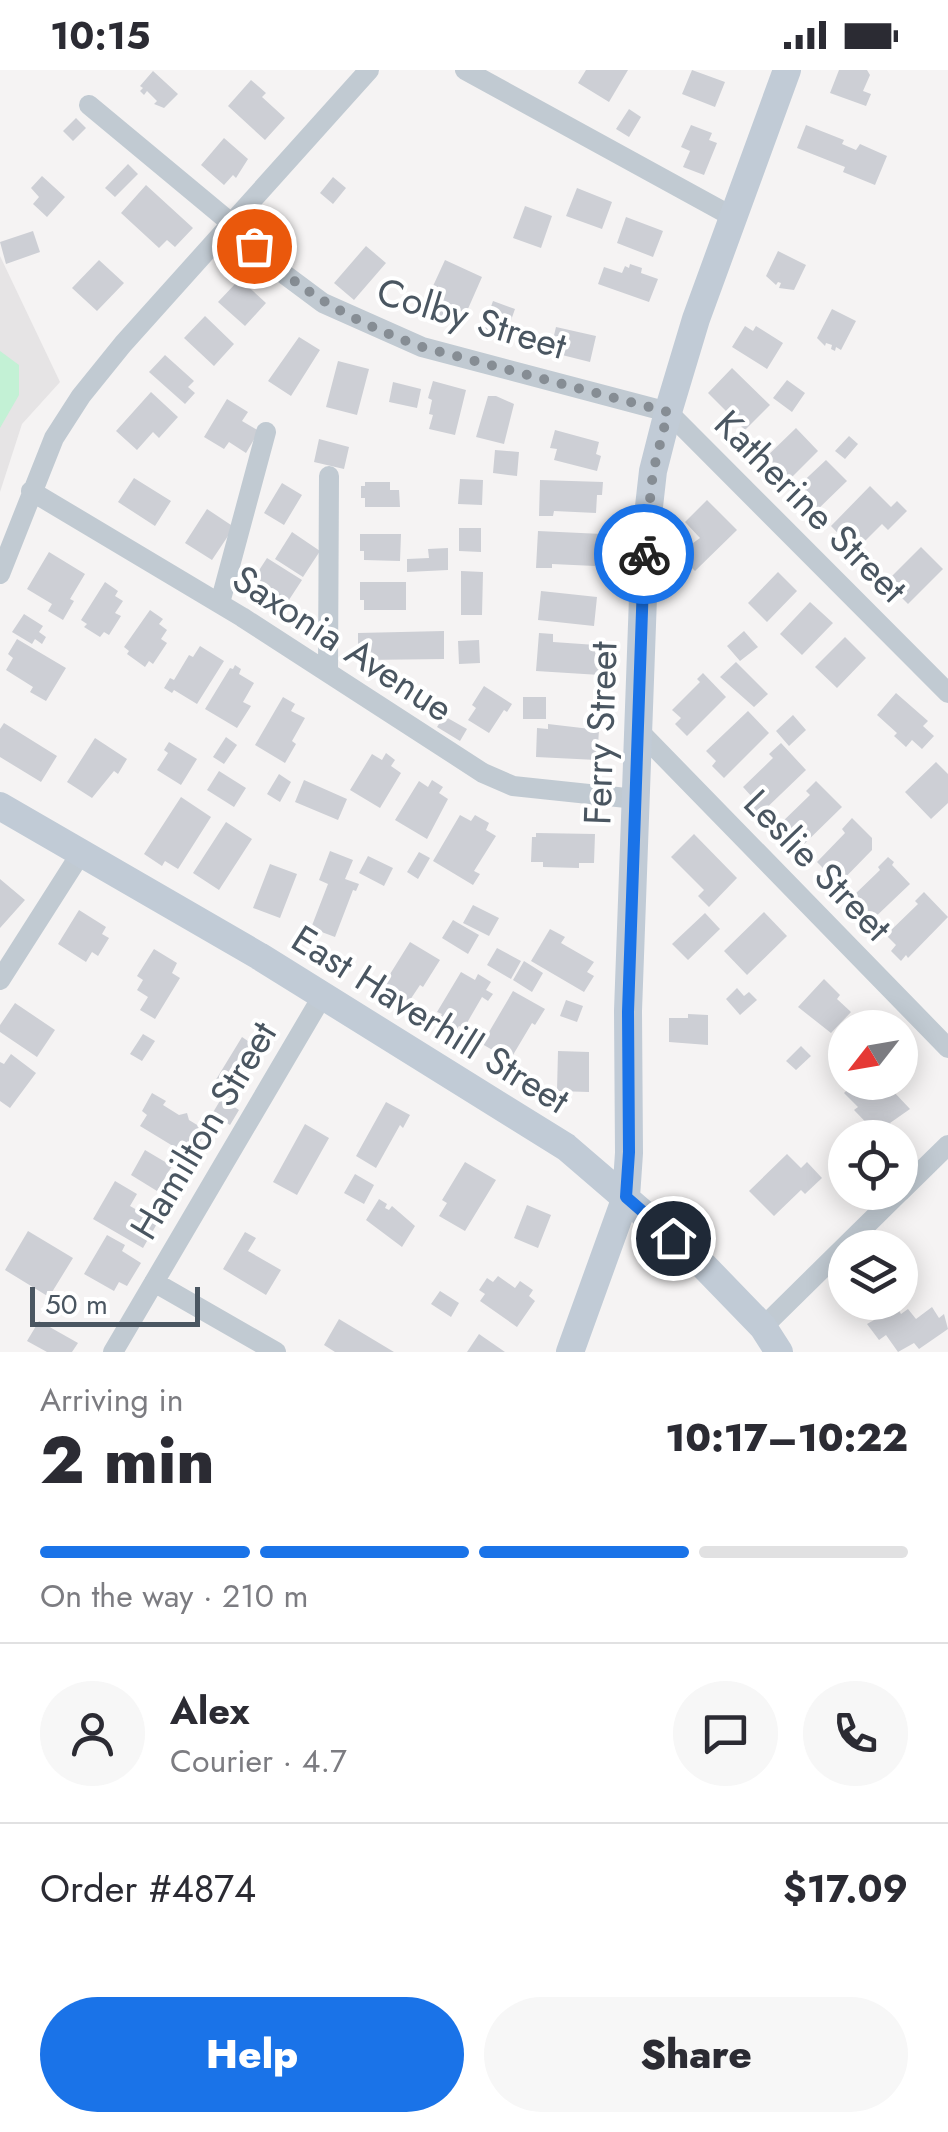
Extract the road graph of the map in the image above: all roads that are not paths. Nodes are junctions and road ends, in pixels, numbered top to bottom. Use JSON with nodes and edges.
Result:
{"nodes":[{"id":1,"x":369,"y":70,"type":"edge"},
{"id":2,"x":465,"y":70,"type":"edge"},
{"id":3,"x":788,"y":70,"type":"edge"},
{"id":4,"x":89,"y":105,"type":"dead end"},
{"id":5,"x":733,"y":218,"type":"junction"},
{"id":6,"x":231,"y":224,"type":"junction"},
{"id":7,"x":668,"y":412,"type":"junction"},
{"id":8,"x":266,"y":432,"type":"dead end"},
{"id":9,"x":329,"y":476,"type":"dead end"},
{"id":10,"x":32,"y":491,"type":"junction"},
{"id":11,"x":0,"y":574,"type":"edge"},
{"id":12,"x":220,"y":604,"type":"junction"},
{"id":13,"x":328,"y":672,"type":"junction"},
{"id":14,"x":948,"y":693,"type":"edge"},
{"id":15,"x":638,"y":730,"type":"junction"},
{"id":16,"x":636,"y":799,"type":"junction"},
{"id":17,"x":0,"y":806,"type":"edge"},
{"id":18,"x":80,"y":853,"type":"junction"},
{"id":19,"x":0,"y":980,"type":"edge"},
{"id":20,"x":323,"y":995,"type":"junction"},
{"id":21,"x":948,"y":1048,"type":"edge"},
{"id":22,"x":948,"y":1145,"type":"edge"},
{"id":23,"x":918,"y":1174,"type":"edge"},
{"id":24,"x":626,"y":1197,"type":"junction"},
{"id":25,"x":882,"y":1210,"type":"edge"},
{"id":26,"x":154,"y":1282,"type":"junction"},
{"id":27,"x":763,"y":1327,"type":"junction"},
{"id":28,"x":113,"y":1352,"type":"edge"},
{"id":29,"x":276,"y":1352,"type":"edge"},
{"id":30,"x":570,"y":1352,"type":"edge"},
{"id":31,"x":779,"y":1352,"type":"edge"}],
"edges":[{"from":1,"to":6,"type":"street"},
{"from":2,"to":5,"type":"street"},
{"from":3,"to":5,"type":"street","name":"Ferry Street"},
{"from":4,"to":6,"type":"street","name":"Colby Street"},
{"from":5,"to":7,"type":"street","name":"Ferry Street"},
{"from":6,"to":7,"type":"street","name":"Colby Street"},
{"from":6,"to":10,"type":"street"},
{"from":7,"to":14,"type":"street","name":"Katherine Street"},
{"from":7,"to":15,"type":"street","name":"Ferry Street"},
{"from":8,"to":12,"type":"street"},
{"from":9,"to":13,"type":"street"},
{"from":10,"to":11,"type":"street"},
{"from":10,"to":12,"type":"street","name":"Saxonia Avenue"},
{"from":12,"to":13,"type":"street","name":"Saxonia Avenue"},
{"from":13,"to":16,"type":"street","name":"Saxonia Avenue"},
{"from":15,"to":16,"type":"street","name":"Ferry Street"},
{"from":15,"to":21,"type":"street","name":"Leslie Street"},
{"from":16,"to":24,"type":"street","name":"Ferry Street"},
{"from":17,"to":18,"type":"street","name":"East Haverhill Street"},
{"from":18,"to":19,"type":"street"},
{"from":18,"to":20,"type":"street","name":"East Haverhill Street"},
{"from":20,"to":24,"type":"street","name":"East Haverhill Street"},
{"from":20,"to":26,"type":"street","name":"Hamilton Street"},
{"from":22,"to":23,"type":"street"},
{"from":24,"to":27,"type":"street","name":"East Haverhill Street"},
{"from":24,"to":30,"type":"street","name":"Ferry Street"},
{"from":25,"to":27,"type":"street"},
{"from":26,"to":28,"type":"street","name":"Hamilton Street"},
{"from":26,"to":29,"type":"street"},
{"from":27,"to":31,"type":"street","name":"East Haverhill Street"}]}
